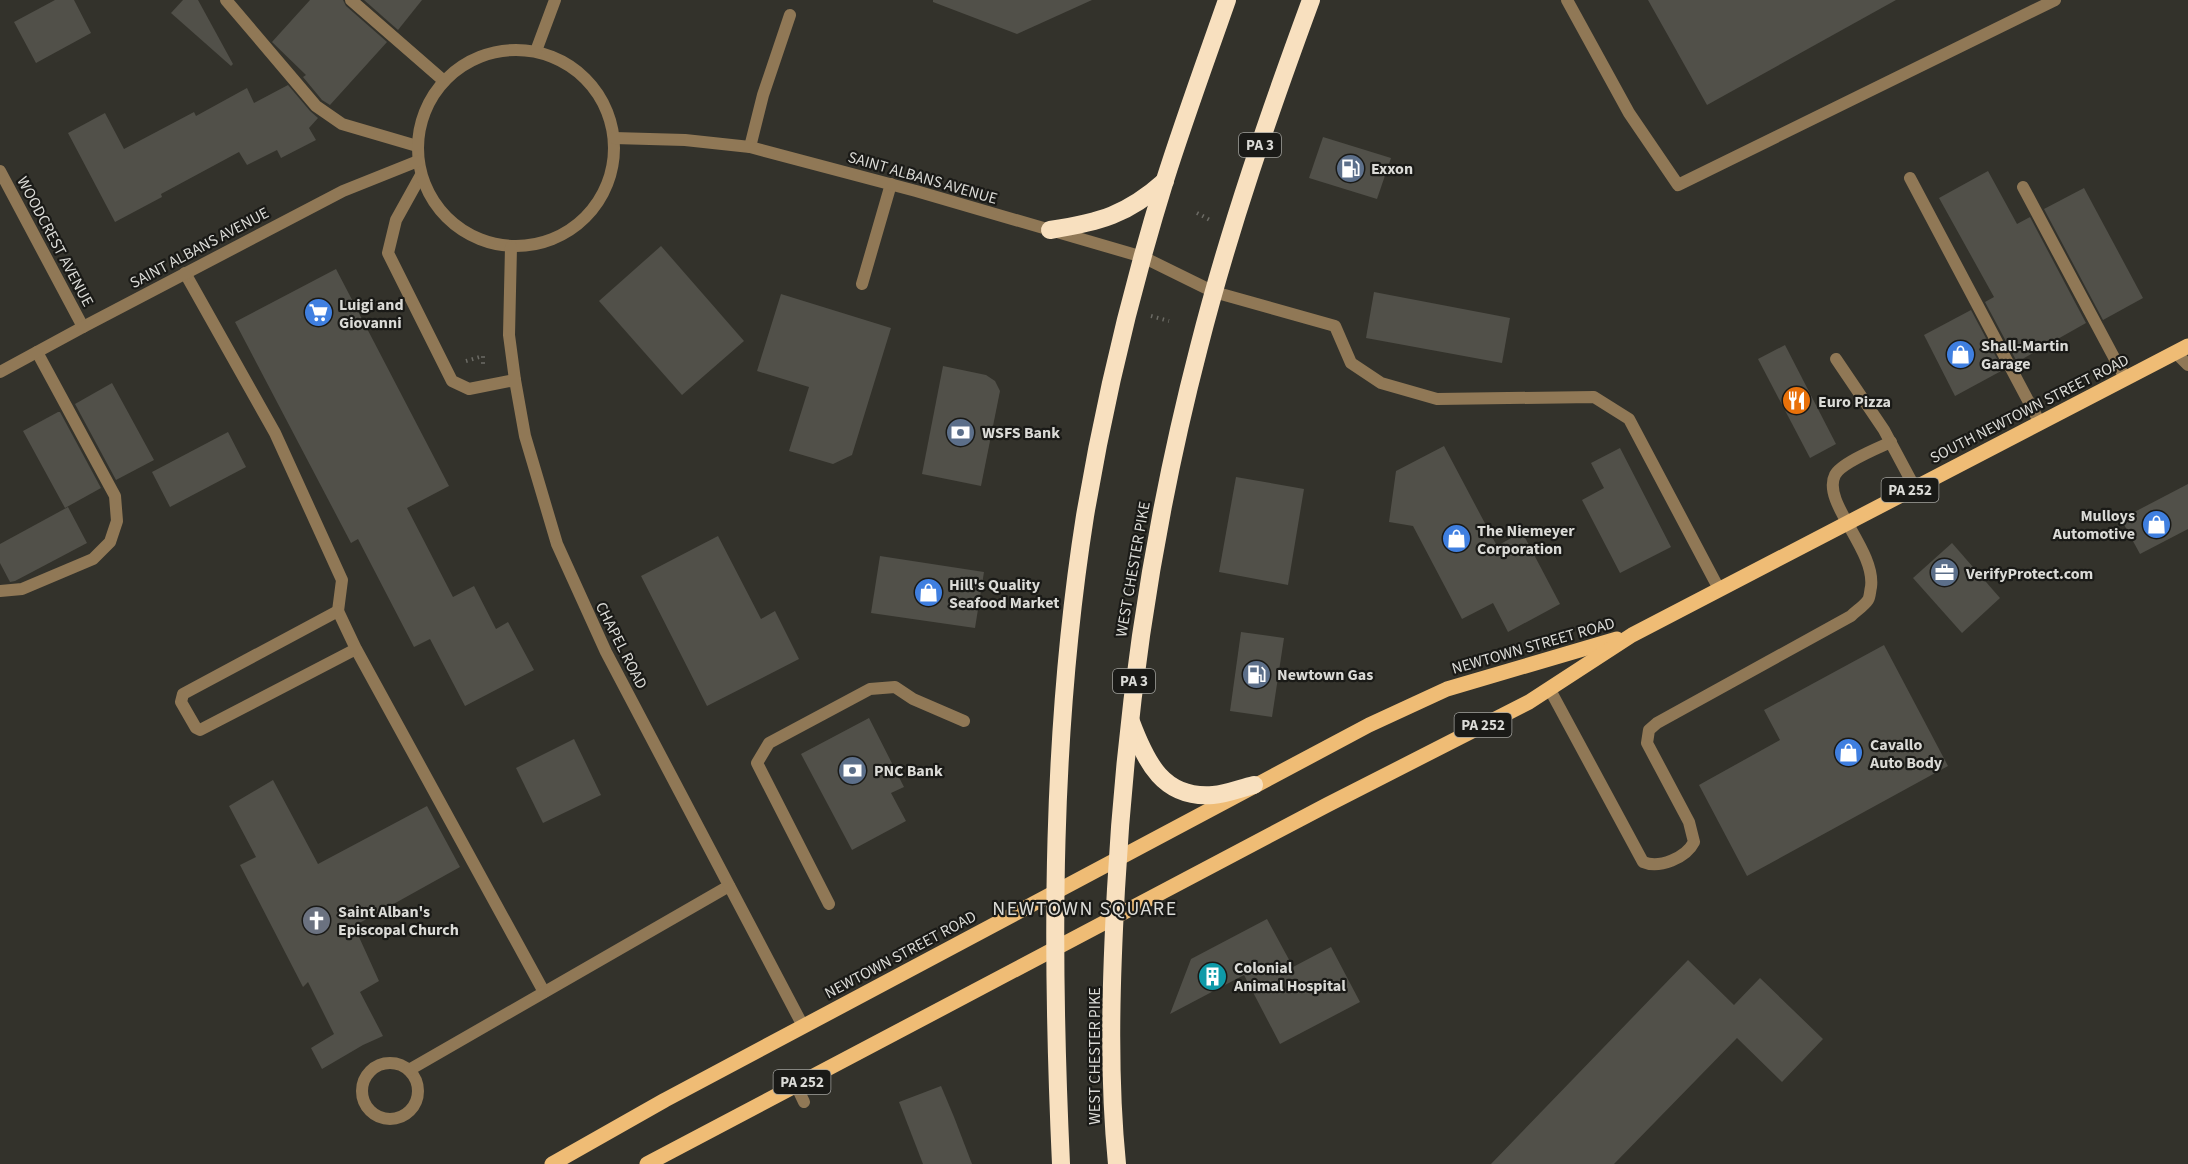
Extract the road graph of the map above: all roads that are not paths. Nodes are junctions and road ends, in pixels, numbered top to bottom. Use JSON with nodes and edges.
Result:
{"nodes":[{"id":1,"x":226,"y":0,"type":"edge"},
{"id":2,"x":351,"y":0,"type":"edge"},
{"id":3,"x":555,"y":0,"type":"edge"},
{"id":4,"x":1227,"y":0,"type":"edge"},
{"id":5,"x":1311,"y":0,"type":"edge"},
{"id":6,"x":1567,"y":0,"type":"edge"},
{"id":7,"x":2055,"y":0,"type":"edge"},
{"id":8,"x":790,"y":15,"type":"dead end"},
{"id":9,"x":536,"y":51,"type":"junction"},
{"id":10,"x":444,"y":81,"type":"junction"},
{"id":11,"x":614,"y":138,"type":"junction"},
{"id":12,"x":417,"y":146,"type":"junction"},
{"id":13,"x":750,"y":147,"type":"junction"},
{"id":14,"x":418,"y":161,"type":"junction"},
{"id":15,"x":0,"y":171,"type":"edge"},
{"id":16,"x":421,"y":175,"type":"junction"},
{"id":17,"x":1910,"y":178,"type":"dead end"},
{"id":18,"x":1165,"y":181,"type":"junction"},
{"id":19,"x":891,"y":184,"type":"junction"},
{"id":20,"x":2023,"y":187,"type":"dead end"},
{"id":21,"x":1050,"y":230,"type":"junction"},
{"id":22,"x":511,"y":247,"type":"junction"},
{"id":23,"x":1143,"y":257,"type":"junction"},
{"id":24,"x":185,"y":273,"type":"junction"},
{"id":25,"x":862,"y":284,"type":"dead end"},
{"id":26,"x":1214,"y":292,"type":"junction"},
{"id":27,"x":83,"y":327,"type":"junction"},
{"id":28,"x":2182,"y":349,"type":"edge"},
{"id":29,"x":37,"y":352,"type":"junction"},
{"id":30,"x":1836,"y":359,"type":"dead end"},
{"id":31,"x":2188,"y":365,"type":"edge"},
{"id":32,"x":0,"y":372,"type":"edge"},
{"id":33,"x":2125,"y":378,"type":"junction"},
{"id":34,"x":515,"y":380,"type":"junction"},
{"id":35,"x":2040,"y":423,"type":"junction"},
{"id":36,"x":1891,"y":442,"type":"junction"},
{"id":37,"x":1915,"y":488,"type":"junction"},
{"id":38,"x":1847,"y":522,"type":"junction"},
{"id":39,"x":1719,"y":589,"type":"junction"},
{"id":40,"x":0,"y":591,"type":"edge"},
{"id":41,"x":338,"y":611,"type":"junction"},
{"id":42,"x":1632,"y":634,"type":"junction"},
{"id":43,"x":356,"y":649,"type":"junction"},
{"id":44,"x":1549,"y":688,"type":"junction"},
{"id":45,"x":1130,"y":719,"type":"junction"},
{"id":46,"x":964,"y":721,"type":"dead end"},
{"id":47,"x":1254,"y":785,"type":"junction"},
{"id":48,"x":1118,"y":858,"type":"junction"},
{"id":49,"x":729,"y":886,"type":"junction"},
{"id":50,"x":1055,"y":891,"type":"junction"},
{"id":51,"x":828,"y":904,"type":"dead end"},
{"id":52,"x":1115,"y":918,"type":"junction"},
{"id":53,"x":1054,"y":949,"type":"junction"},
{"id":54,"x":544,"y":992,"type":"junction"},
{"id":55,"x":803,"y":1026,"type":"junction"},
{"id":56,"x":409,"y":1070,"type":"junction"},
{"id":57,"x":796,"y":1085,"type":"junction"},
{"id":58,"x":804,"y":1102,"type":"dead end"},
{"id":59,"x":654,"y":1162,"type":"edge"},
{"id":60,"x":552,"y":1164,"type":"edge"},
{"id":61,"x":1061,"y":1164,"type":"edge"},
{"id":62,"x":1118,"y":1164,"type":"edge"}],
"edges":[{"from":1,"to":12,"type":"street"},
{"from":2,"to":10,"type":"street"},
{"from":3,"to":9,"type":"street"},
{"from":4,"to":18,"type":"highway"},
{"from":5,"to":26,"type":"highway","name":"WEST CHESTER PIKE","number":"PA 3"},
{"from":6,"to":7,"type":"street"},
{"from":8,"to":13,"type":"street"},
{"from":9,"to":10,"type":"street"},
{"from":9,"to":11,"type":"street"},
{"from":10,"to":12,"type":"street"},
{"from":11,"to":13,"type":"street","name":"SAINT ALBANS AVENUE"},
{"from":11,"to":22,"type":"street"},
{"from":12,"to":14,"type":"street"},
{"from":13,"to":19,"type":"street","name":"SAINT ALBANS AVENUE"},
{"from":14,"to":16,"type":"street"},
{"from":14,"to":24,"type":"street","name":"SAINT ALBANS AVENUE"},
{"from":15,"to":27,"type":"street","name":"WOODCREST AVENUE"},
{"from":16,"to":22,"type":"street"},
{"from":16,"to":34,"type":"street"},
{"from":17,"to":35,"type":"street"},
{"from":18,"to":21,"type":"highway"},
{"from":18,"to":23,"type":"highway"},
{"from":19,"to":21,"type":"street","name":"SAINT ALBANS AVENUE"},
{"from":19,"to":25,"type":"street"},
{"from":20,"to":33,"type":"street"},
{"from":21,"to":23,"type":"street","name":"SAINT ALBANS AVENUE"},
{"from":22,"to":34,"type":"street","name":"CHAPEL ROAD"},
{"from":23,"to":26,"type":"street","name":"SAINT ALBANS AVENUE"},
{"from":23,"to":50,"type":"highway"},
{"from":24,"to":27,"type":"street","name":"SAINT ALBANS AVENUE"},
{"from":24,"to":41,"type":"street"},
{"from":26,"to":39,"type":"street","name":"SAINT ALBANS AVENUE"},
{"from":26,"to":45,"type":"highway","name":"WEST CHESTER PIKE","number":"PA 3"},
{"from":27,"to":29,"type":"street","name":"SAINT ALBANS AVENUE"},
{"from":28,"to":31,"type":"street"},
{"from":28,"to":33,"type":"main road","name":"SOUTH NEWTOWN STREET ROAD","number":"PA 252"},
{"from":29,"to":32,"type":"street","name":"SAINT ALBANS AVENUE"},
{"from":29,"to":40,"type":"street"},
{"from":30,"to":36,"type":"street"},
{"from":33,"to":35,"type":"main road","name":"SOUTH NEWTOWN STREET ROAD","number":"PA 252"},
{"from":34,"to":49,"type":"street","name":"CHAPEL ROAD"},
{"from":35,"to":37,"type":"main road","name":"SOUTH NEWTOWN STREET ROAD","number":"PA 252"},
{"from":36,"to":37,"type":"street"},
{"from":36,"to":38,"type":"street"},
{"from":37,"to":38,"type":"main road","name":"SOUTH NEWTOWN STREET ROAD","number":"PA 252"},
{"from":38,"to":39,"type":"main road","name":"SOUTH NEWTOWN STREET ROAD","number":"PA 252"},
{"from":38,"to":44,"type":"street"},
{"from":39,"to":42,"type":"main road","name":"SOUTH NEWTOWN STREET ROAD","number":"PA 252"},
{"from":41,"to":43,"type":"street"},
{"from":41,"to":43,"type":"street"},
{"from":42,"to":44,"type":"main road","name":"NEWTOWN STREET ROAD","number":"PA 252"},
{"from":42,"to":47,"type":"main road","name":"NEWTOWN STREET ROAD","number":"PA 252"},
{"from":43,"to":54,"type":"street"},
{"from":44,"to":52,"type":"main road","name":"NEWTOWN STREET ROAD","number":"PA 252"},
{"from":45,"to":47,"type":"highway"},
{"from":45,"to":48,"type":"highway","name":"WEST CHESTER PIKE","number":"PA 3"},
{"from":46,"to":51,"type":"street"},
{"from":47,"to":48,"type":"main road","name":"NEWTOWN STREET ROAD","number":"PA 252"},
{"from":48,"to":50,"type":"main road","name":"NEWTOWN STREET ROAD","number":"PA 252"},
{"from":48,"to":52,"type":"highway","name":"WEST CHESTER PIKE","number":"PA 3"},
{"from":49,"to":54,"type":"street"},
{"from":49,"to":55,"type":"street","name":"CHAPEL ROAD"},
{"from":50,"to":53,"type":"highway"},
{"from":50,"to":55,"type":"main road","name":"NEWTOWN STREET ROAD","number":"PA 252"},
{"from":52,"to":53,"type":"main road","name":"NEWTOWN STREET ROAD","number":"PA 252"},
{"from":52,"to":62,"type":"highway","name":"WEST CHESTER PIKE","number":"PA 3"},
{"from":53,"to":57,"type":"main road","name":"NEWTOWN STREET ROAD","number":"PA 252"},
{"from":53,"to":61,"type":"highway"},
{"from":54,"to":56,"type":"street"},
{"from":55,"to":60,"type":"main road","name":"NEWTOWN STREET ROAD","number":"PA 252"},
{"from":56,"to":56,"type":"street"},
{"from":57,"to":58,"type":"street"},
{"from":57,"to":59,"type":"main road","name":"NEWTOWN STREET ROAD","number":"PA 252"}]}
